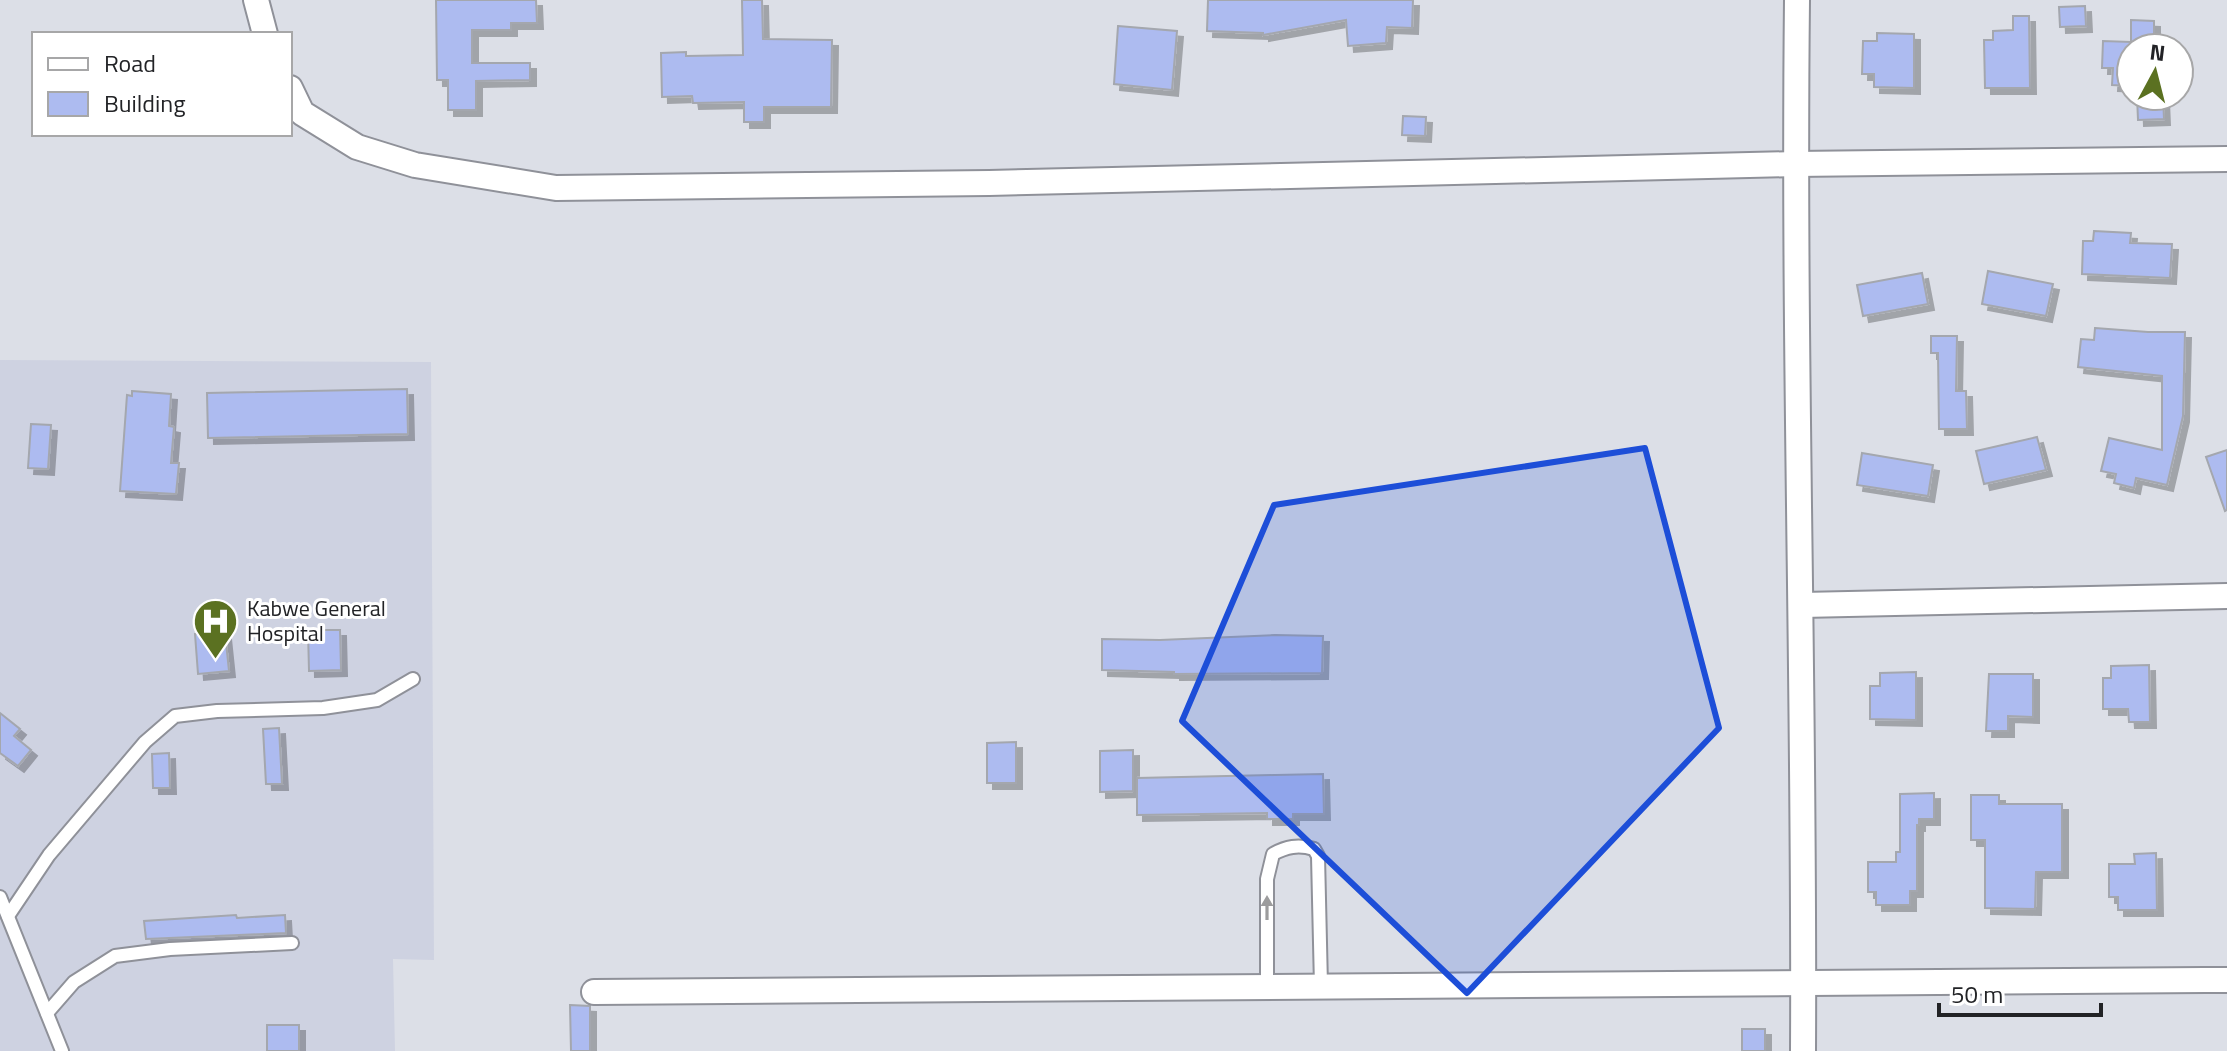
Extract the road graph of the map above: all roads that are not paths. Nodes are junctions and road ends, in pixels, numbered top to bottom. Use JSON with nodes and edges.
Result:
{"nodes":[{"id":1,"x":256,"y":0,"type":"edge"},
{"id":2,"x":1797,"y":0,"type":"edge"},
{"id":3,"x":264,"y":32,"type":"edge"},
{"id":4,"x":292,"y":92,"type":"edge"},
{"id":5,"x":2227,"y":159,"type":"edge"},
{"id":6,"x":1795,"y":164,"type":"junction"},
{"id":7,"x":2227,"y":596,"type":"edge"},
{"id":8,"x":1802,"y":605,"type":"junction"},
{"id":9,"x":413,"y":679,"type":"dead end"},
{"id":10,"x":0,"y":897,"type":"edge"},
{"id":11,"x":8,"y":916,"type":"junction"},
{"id":12,"x":292,"y":943,"type":"dead end"},
{"id":13,"x":1803,"y":979,"type":"junction"},
{"id":14,"x":2227,"y":980,"type":"edge"},
{"id":15,"x":1267,"y":986,"type":"junction"},
{"id":16,"x":1321,"y":986,"type":"junction"},
{"id":17,"x":594,"y":992,"type":"dead end"},
{"id":18,"x":47,"y":1013,"type":"junction"},
{"id":19,"x":62,"y":1051,"type":"edge"},
{"id":20,"x":1803,"y":1051,"type":"edge"}],
"edges":[{"from":1,"to":3,"type":"street"},
{"from":2,"to":6,"type":"street"},
{"from":4,"to":6,"type":"street"},
{"from":5,"to":6,"type":"street"},
{"from":6,"to":8,"type":"street"},
{"from":7,"to":8,"type":"street"},
{"from":8,"to":13,"type":"street"},
{"from":9,"to":11,"type":"lane"},
{"from":10,"to":11,"type":"lane"},
{"from":11,"to":18,"type":"lane"},
{"from":12,"to":18,"type":"lane"},
{"from":13,"to":14,"type":"street"},
{"from":13,"to":16,"type":"street"},
{"from":13,"to":20,"type":"street"},
{"from":15,"to":16,"type":"street"},
{"from":15,"to":16,"type":"lane","one_way":true},
{"from":15,"to":17,"type":"street"},
{"from":18,"to":19,"type":"lane"}]}
